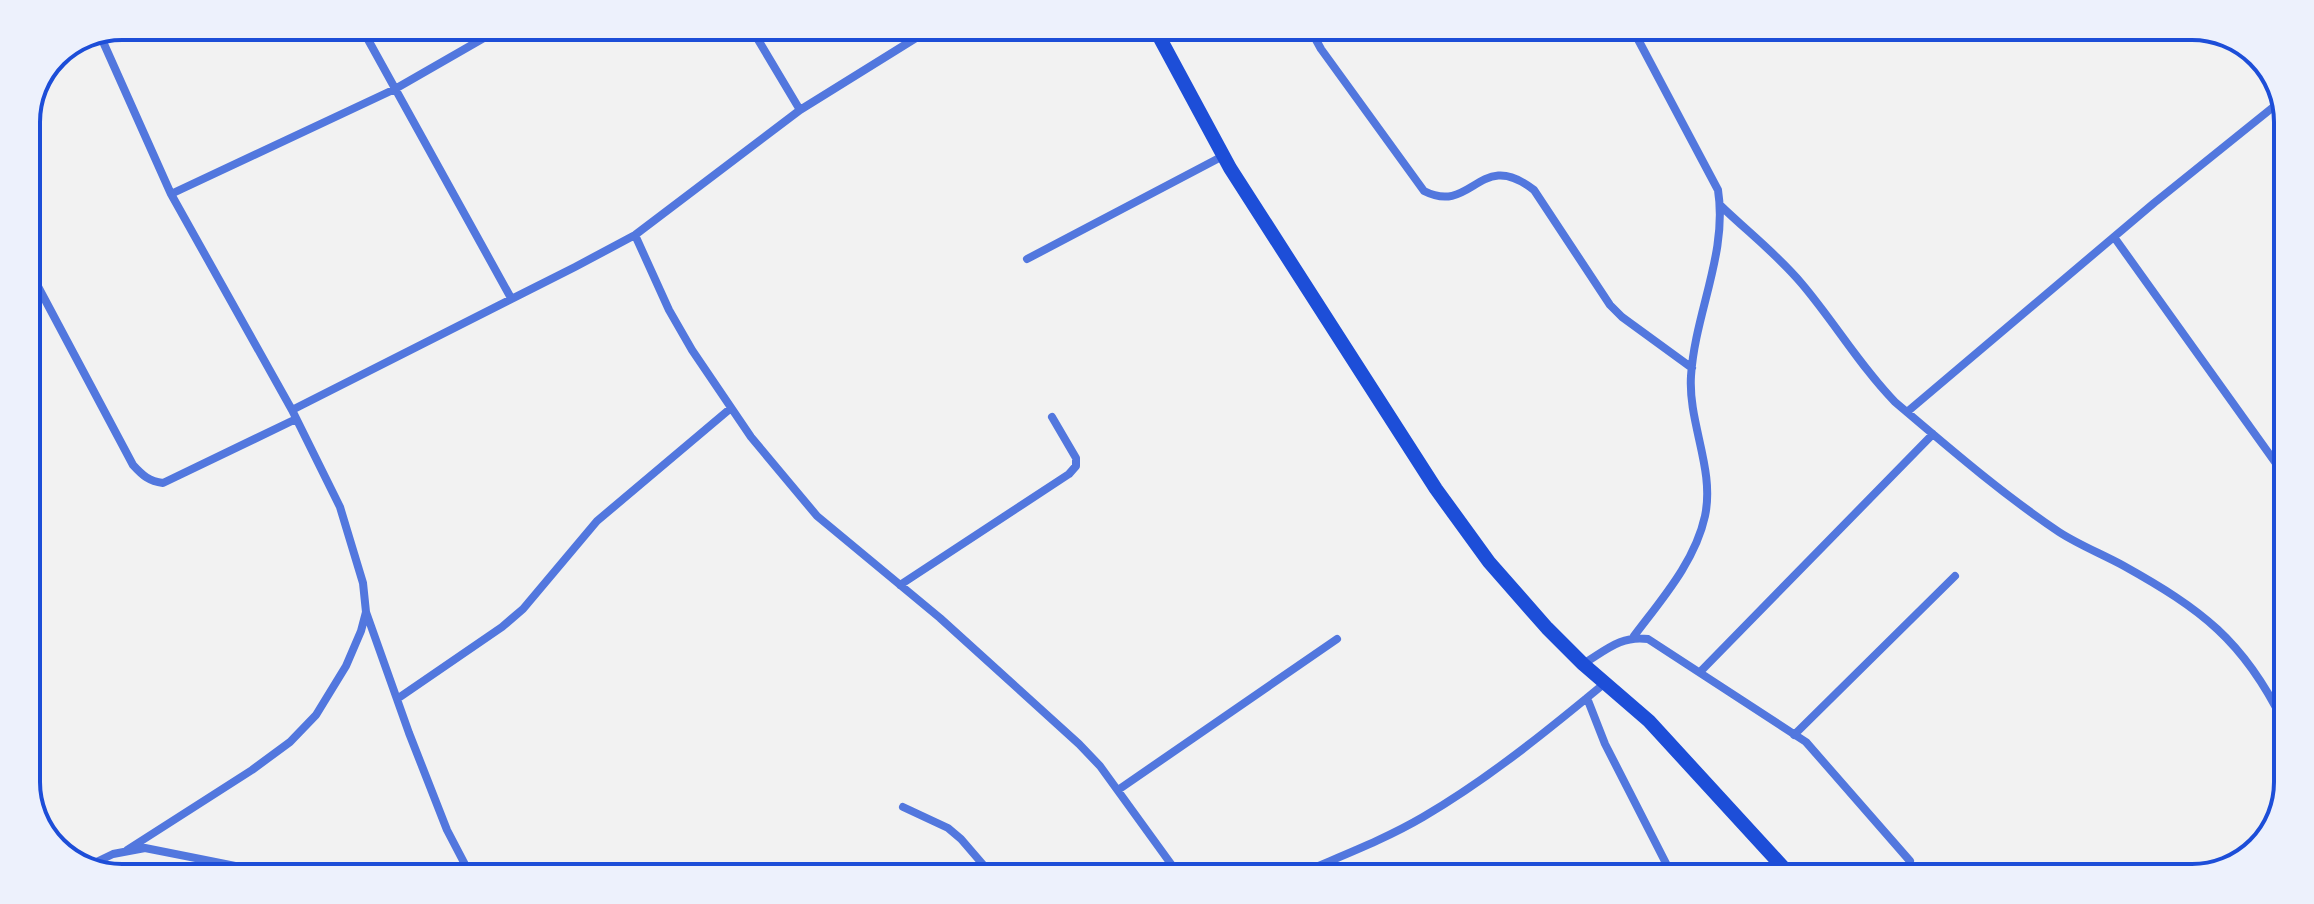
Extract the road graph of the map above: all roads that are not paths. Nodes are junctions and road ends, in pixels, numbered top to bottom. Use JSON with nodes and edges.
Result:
{"nodes":[{"id":1,"x":368,"y":40,"type":"edge"},
{"id":2,"x":480,"y":40,"type":"edge"},
{"id":3,"x":758,"y":40,"type":"edge"},
{"id":4,"x":913,"y":40,"type":"edge"},
{"id":5,"x":1161,"y":40,"type":"edge"},
{"id":6,"x":1316,"y":40,"type":"edge"},
{"id":7,"x":1638,"y":40,"type":"edge"},
{"id":8,"x":103,"y":43,"type":"edge"},
{"id":9,"x":395,"y":89,"type":"junction"},
{"id":10,"x":2272,"y":108,"type":"edge"},
{"id":11,"x":800,"y":110,"type":"junction"},
{"id":12,"x":1223,"y":156,"type":"junction"},
{"id":13,"x":171,"y":194,"type":"junction"},
{"id":14,"x":1721,"y":206,"type":"junction"},
{"id":15,"x":635,"y":235,"type":"junction"},
{"id":16,"x":2114,"y":237,"type":"junction"},
{"id":17,"x":1027,"y":259,"type":"dead end"},
{"id":18,"x":40,"y":290,"type":"edge"},
{"id":19,"x":511,"y":298,"type":"junction"},
{"id":20,"x":1692,"y":368,"type":"junction"},
{"id":21,"x":731,"y":408,"type":"junction"},
{"id":22,"x":1907,"y":412,"type":"junction"},
{"id":23,"x":294,"y":414,"type":"junction"},
{"id":24,"x":1052,"y":417,"type":"dead end"},
{"id":25,"x":1933,"y":434,"type":"junction"},
{"id":26,"x":2274,"y":461,"type":"edge"},
{"id":27,"x":1955,"y":576,"type":"dead end"},
{"id":28,"x":900,"y":585,"type":"junction"},
{"id":29,"x":366,"y":612,"type":"junction"},
{"id":30,"x":1634,"y":636,"type":"junction"},
{"id":31,"x":1337,"y":639,"type":"dead end"},
{"id":32,"x":1583,"y":664,"type":"junction"},
{"id":33,"x":1700,"y":672,"type":"junction"},
{"id":34,"x":1605,"y":683,"type":"junction"},
{"id":35,"x":1587,"y":698,"type":"junction"},
{"id":36,"x":397,"y":699,"type":"junction"},
{"id":37,"x":2274,"y":703,"type":"edge"},
{"id":38,"x":1794,"y":735,"type":"junction"},
{"id":39,"x":1118,"y":790,"type":"junction"},
{"id":40,"x":903,"y":807,"type":"dead end"},
{"id":41,"x":127,"y":850,"type":"junction"},
{"id":42,"x":101,"y":861,"type":"edge"},
{"id":43,"x":1910,"y":861,"type":"dead end"},
{"id":44,"x":229,"y":864,"type":"edge"},
{"id":45,"x":465,"y":864,"type":"edge"},
{"id":46,"x":983,"y":864,"type":"edge"},
{"id":47,"x":1171,"y":864,"type":"edge"},
{"id":48,"x":1323,"y":864,"type":"edge"},
{"id":49,"x":1666,"y":864,"type":"edge"},
{"id":50,"x":1780,"y":864,"type":"edge"}],
"edges":[{"from":1,"to":9,"type":"street"},
{"from":2,"to":9,"type":"street"},
{"from":3,"to":11,"type":"street"},
{"from":4,"to":11,"type":"street"},
{"from":5,"to":12,"type":"main road"},
{"from":6,"to":20,"type":"street"},
{"from":7,"to":14,"type":"street"},
{"from":8,"to":13,"type":"street"},
{"from":9,"to":13,"type":"street"},
{"from":9,"to":19,"type":"street"},
{"from":10,"to":16,"type":"street"},
{"from":11,"to":15,"type":"street"},
{"from":12,"to":17,"type":"street"},
{"from":12,"to":32,"type":"main road"},
{"from":13,"to":23,"type":"street"},
{"from":14,"to":20,"type":"street"},
{"from":14,"to":22,"type":"street"},
{"from":15,"to":19,"type":"street"},
{"from":15,"to":21,"type":"street"},
{"from":16,"to":22,"type":"street"},
{"from":16,"to":26,"type":"street"},
{"from":18,"to":23,"type":"street"},
{"from":19,"to":23,"type":"street"},
{"from":20,"to":30,"type":"street"},
{"from":21,"to":28,"type":"street"},
{"from":21,"to":36,"type":"street"},
{"from":22,"to":25,"type":"street"},
{"from":23,"to":29,"type":"street"},
{"from":24,"to":28,"type":"street"},
{"from":25,"to":33,"type":"street"},
{"from":25,"to":37,"type":"street"},
{"from":27,"to":38,"type":"street"},
{"from":28,"to":39,"type":"street"},
{"from":29,"to":36,"type":"street"},
{"from":29,"to":41,"type":"street"},
{"from":30,"to":32,"type":"street"},
{"from":30,"to":33,"type":"street"},
{"from":31,"to":39,"type":"street"},
{"from":32,"to":34,"type":"main road"},
{"from":33,"to":38,"type":"street"},
{"from":34,"to":35,"type":"street"},
{"from":34,"to":50,"type":"main road"},
{"from":35,"to":48,"type":"street"},
{"from":35,"to":49,"type":"street"},
{"from":36,"to":45,"type":"street"},
{"from":38,"to":43,"type":"street"},
{"from":39,"to":47,"type":"street"},
{"from":40,"to":46,"type":"street"},
{"from":41,"to":42,"type":"street"},
{"from":41,"to":44,"type":"street"}]}
